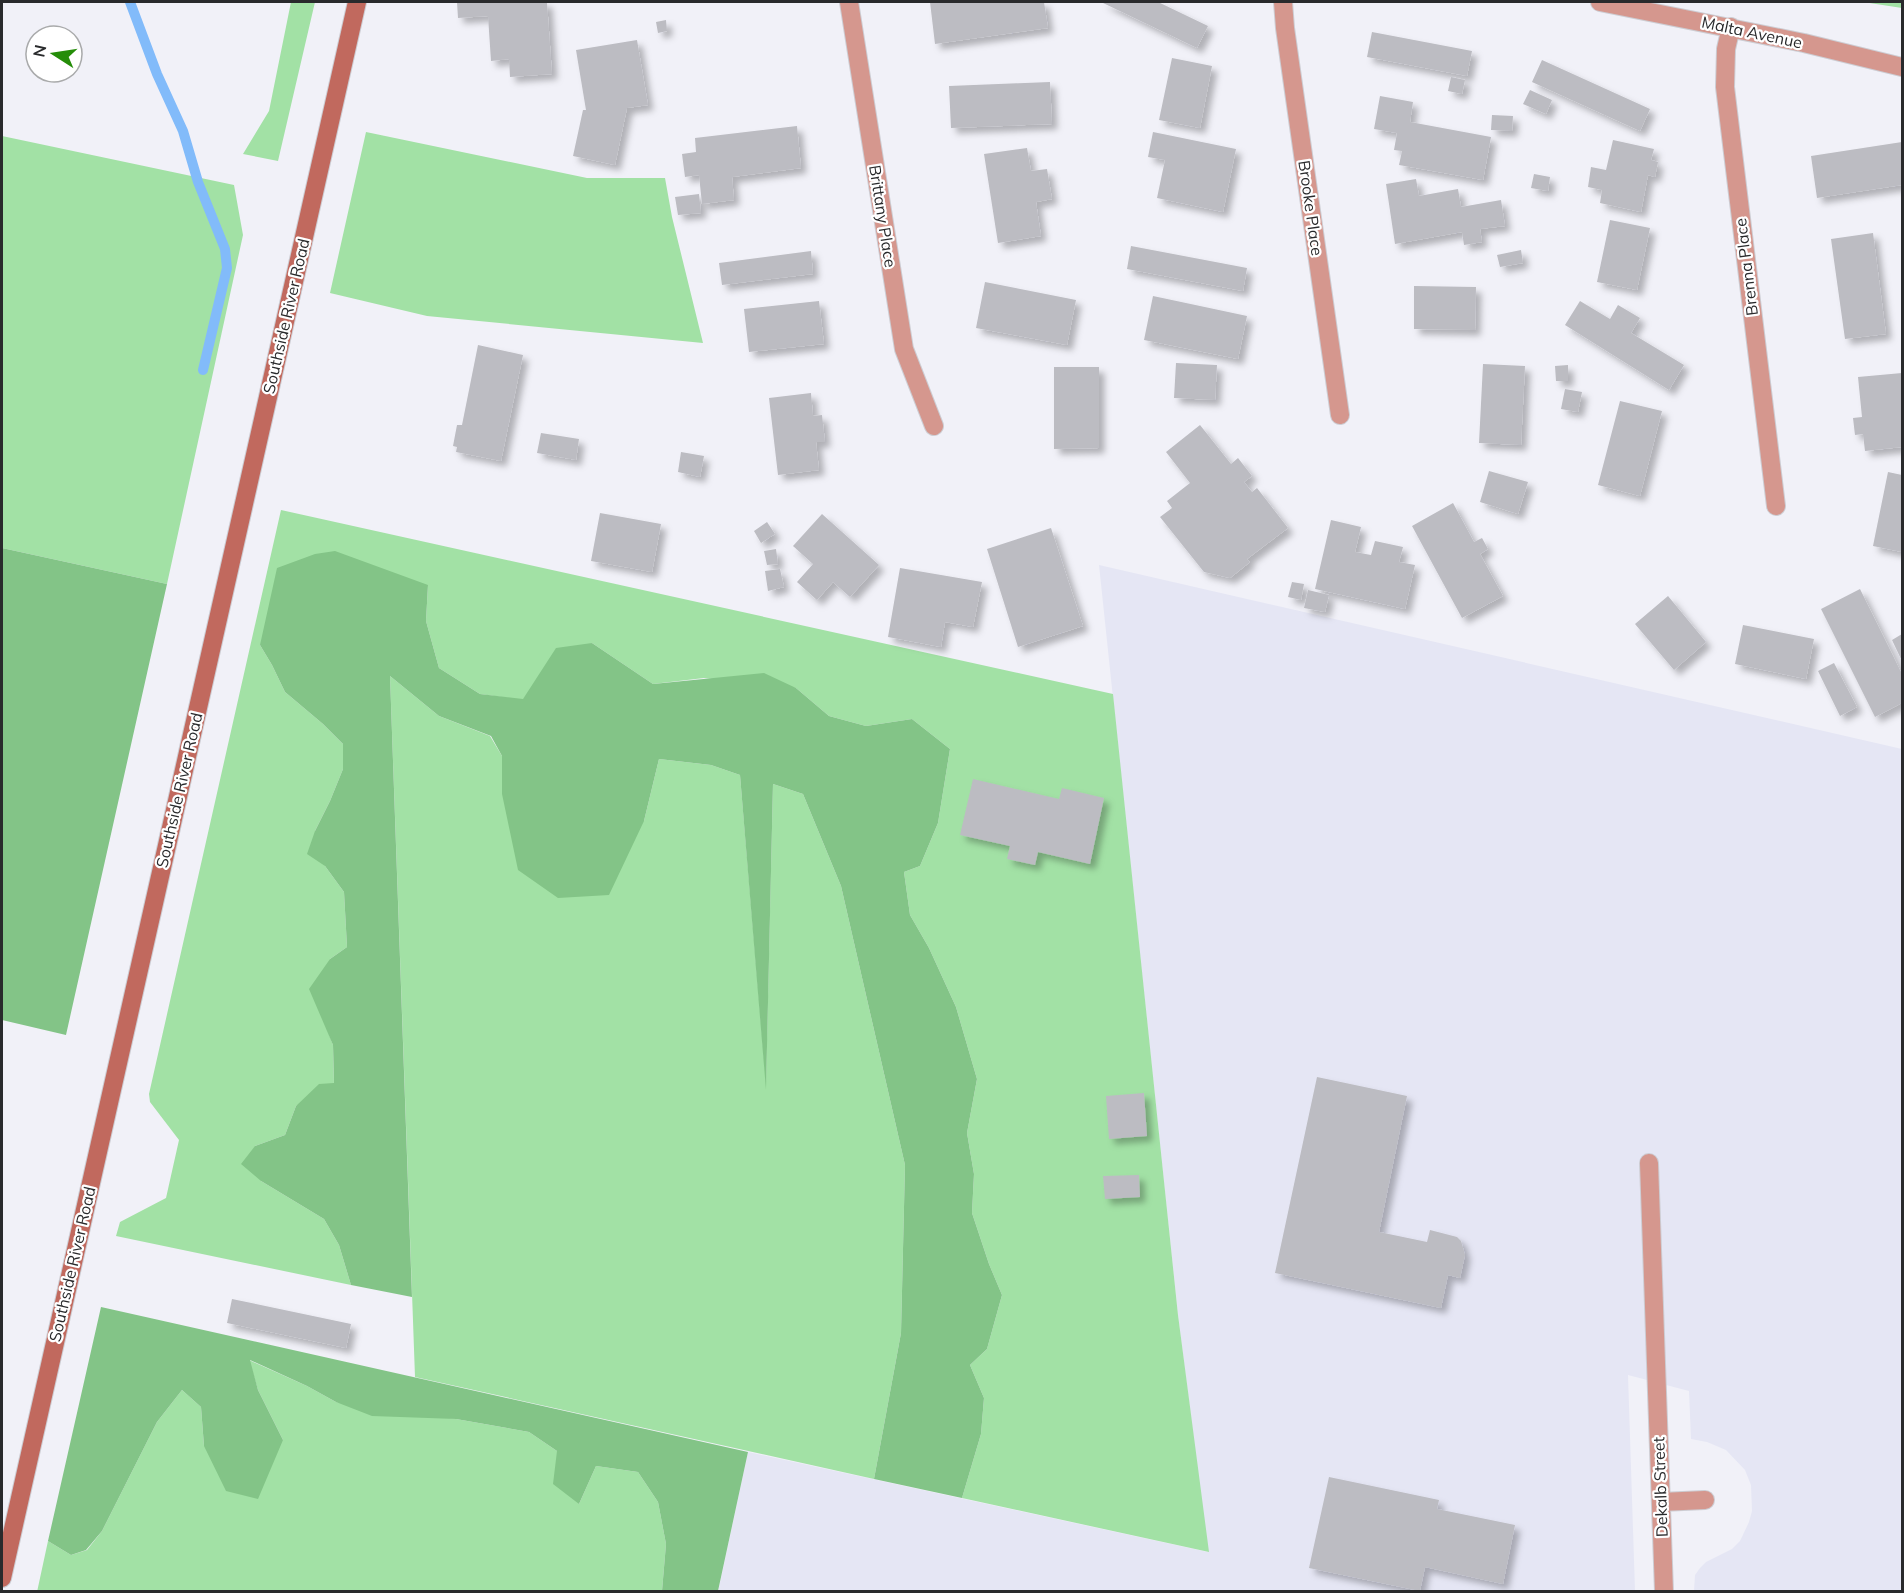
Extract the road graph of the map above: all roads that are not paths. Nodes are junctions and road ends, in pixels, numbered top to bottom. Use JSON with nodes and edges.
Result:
{"nodes":[{"id":1,"x":357,"y":2,"type":"edge"},
{"id":2,"x":849,"y":2,"type":"edge"},
{"id":3,"x":1283,"y":2,"type":"edge"},
{"id":4,"x":1600,"y":2,"type":"edge"},
{"id":5,"x":1731,"y":27,"type":"junction"},
{"id":6,"x":1902,"y":67,"type":"edge"},
{"id":7,"x":1340,"y":415,"type":"dead end"},
{"id":8,"x":934,"y":426,"type":"dead end"},
{"id":9,"x":1776,"y":506,"type":"dead end"},
{"id":10,"x":1649,"y":1163,"type":"dead end"},
{"id":11,"x":1705,"y":1500,"type":"dead end"},
{"id":12,"x":1660,"y":1502,"type":"junction"},
{"id":13,"x":2,"y":1578,"type":"edge"},
{"id":14,"x":1664,"y":1592,"type":"edge"}],
"edges":[{"from":1,"to":13,"type":"main road","name":"Southside River Road"},
{"from":2,"to":8,"type":"street","name":"Brittany Place"},
{"from":3,"to":7,"type":"street","name":"Brooke Place"},
{"from":4,"to":5,"type":"street","name":"Malta Avenue"},
{"from":5,"to":6,"type":"street","name":"Malta Avenue"},
{"from":5,"to":9,"type":"street","name":"Brenna Place"},
{"from":10,"to":12,"type":"street","name":"Dekalb Street"},
{"from":11,"to":12,"type":"street"},
{"from":12,"to":14,"type":"street","name":"Dekalb Street"}]}
